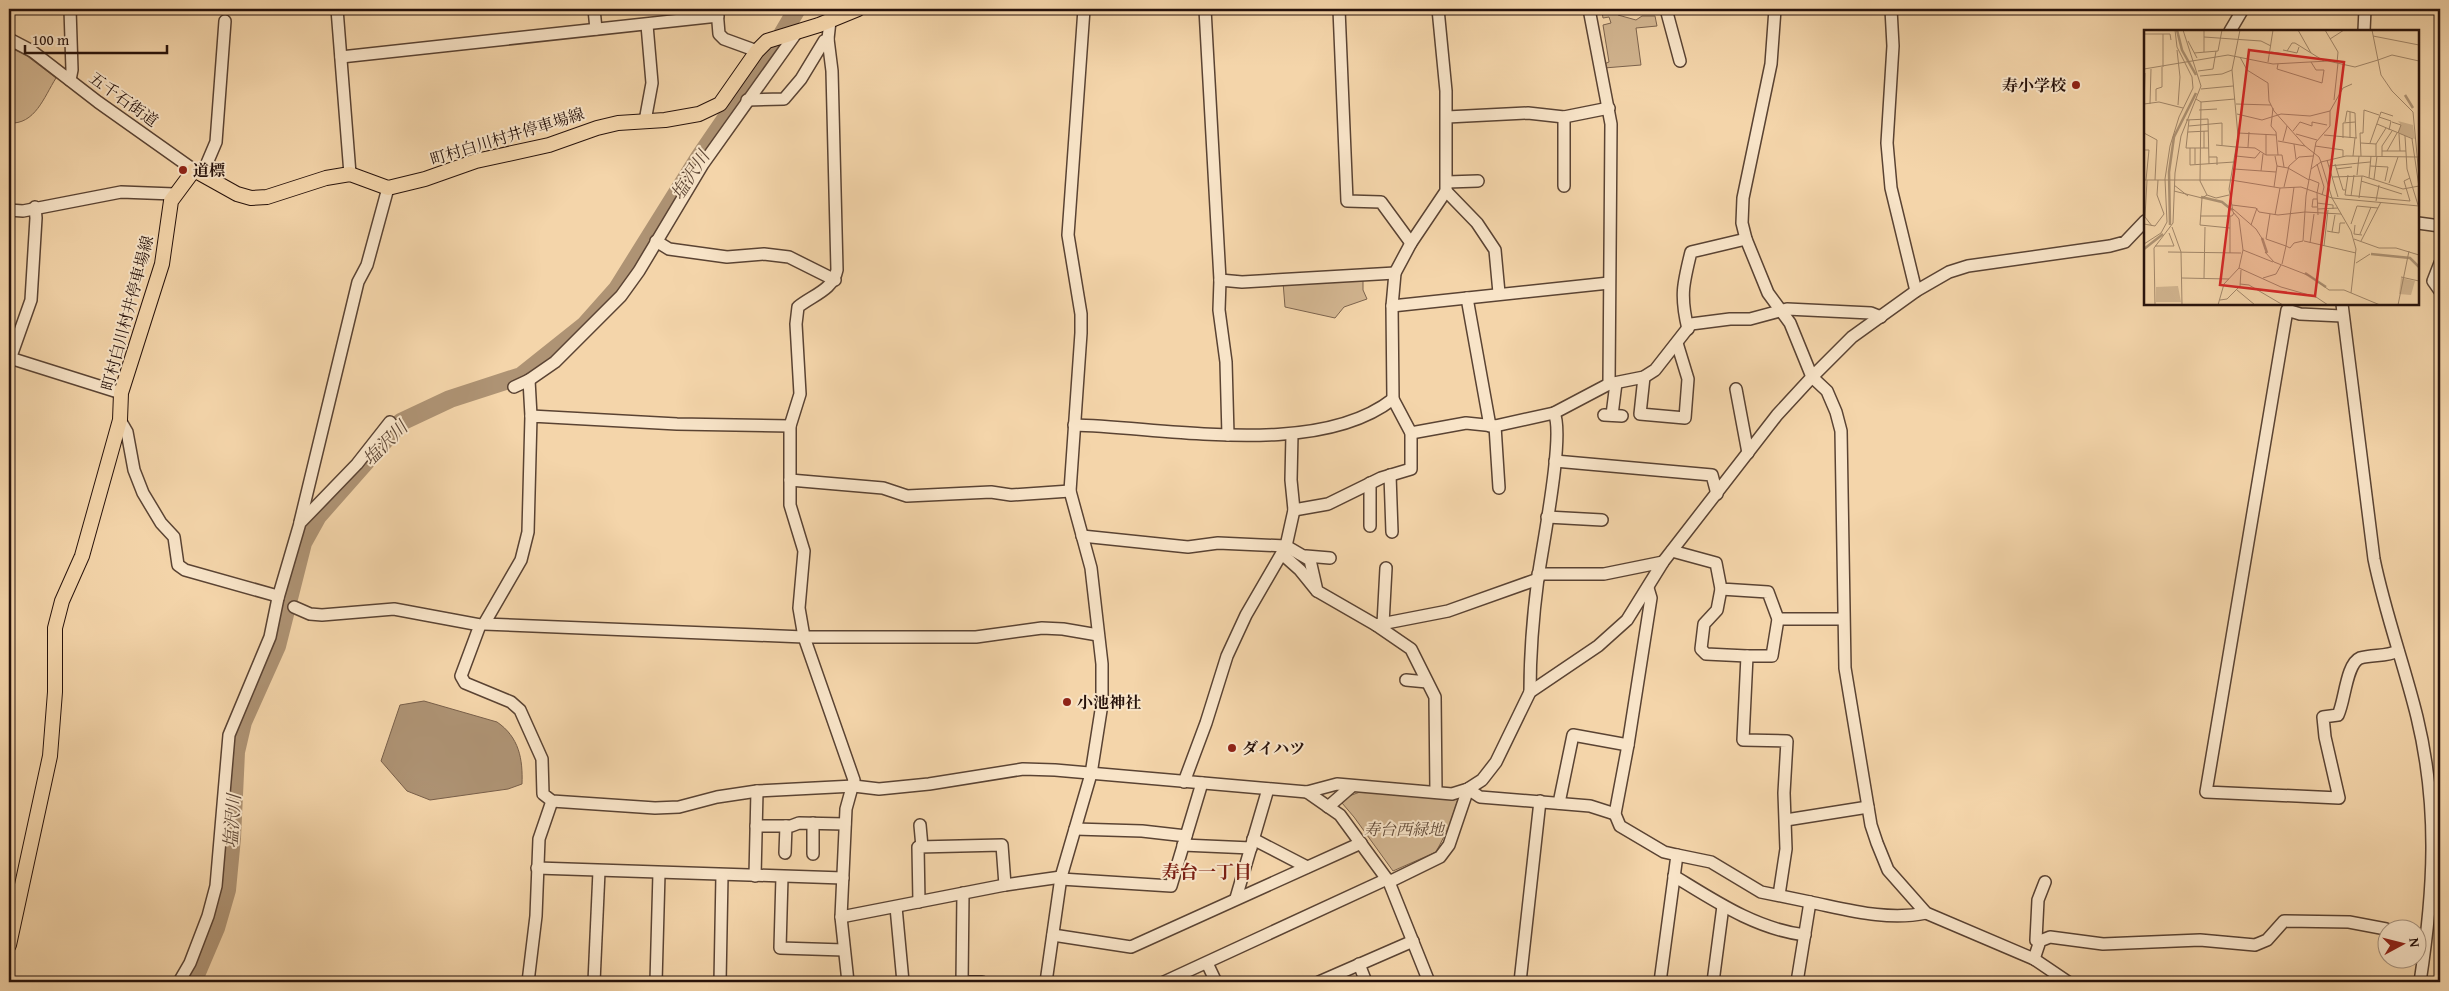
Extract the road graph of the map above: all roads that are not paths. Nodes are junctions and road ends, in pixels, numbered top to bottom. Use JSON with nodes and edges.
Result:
{"nodes":[{"id":1,"x":70,"y":9,"type":"edge"},
{"id":2,"x":337,"y":9,"type":"edge"},
{"id":3,"x":594,"y":9,"type":"edge"},
{"id":4,"x":858,"y":9,"type":"edge"},
{"id":5,"x":1084,"y":9,"type":"edge"},
{"id":6,"x":1205,"y":9,"type":"edge"},
{"id":7,"x":1339,"y":9,"type":"edge"},
{"id":8,"x":1438,"y":9,"type":"edge"},
{"id":9,"x":1590,"y":9,"type":"edge"},
{"id":10,"x":1666,"y":9,"type":"edge"},
{"id":11,"x":1775,"y":9,"type":"edge"},
{"id":12,"x":1891,"y":9,"type":"edge"},
{"id":13,"x":2243,"y":9,"type":"edge"},
{"id":14,"x":2365,"y":9,"type":"edge"},
{"id":15,"x":717,"y":12,"type":"edge"},
{"id":16,"x":830,"y":20,"type":"junction"},
{"id":17,"x":225,"y":21,"type":"dead end"},
{"id":18,"x":647,"y":24,"type":"junction"},
{"id":19,"x":596,"y":29,"type":"junction"},
{"id":20,"x":2231,"y":30,"type":"edge"},
{"id":21,"x":2364,"y":30,"type":"edge"},
{"id":22,"x":795,"y":32,"type":"junction"},
{"id":23,"x":9,"y":39,"type":"edge"},
{"id":24,"x":828,"y":39,"type":"junction"},
{"id":25,"x":756,"y":51,"type":"junction"},
{"id":26,"x":341,"y":57,"type":"junction"},
{"id":27,"x":1680,"y":61,"type":"dead end"},
{"id":28,"x":70,"y":80,"type":"junction"},
{"id":29,"x":747,"y":100,"type":"junction"},
{"id":30,"x":1609,"y":108,"type":"junction"},
{"id":31,"x":1447,"y":117,"type":"junction"},
{"id":32,"x":1564,"y":117,"type":"junction"},
{"id":33,"x":645,"y":121,"type":"junction"},
{"id":34,"x":198,"y":172,"type":"junction"},
{"id":35,"x":350,"y":174,"type":"junction"},
{"id":36,"x":1478,"y":181,"type":"dead end"},
{"id":37,"x":1564,"y":186,"type":"dead end"},
{"id":38,"x":1447,"y":187,"type":"junction"},
{"id":39,"x":388,"y":188,"type":"junction"},
{"id":40,"x":174,"y":194,"type":"junction"},
{"id":41,"x":35,"y":207,"type":"junction"},
{"id":42,"x":9,"y":210,"type":"edge"},
{"id":43,"x":2144,"y":222,"type":"edge"},
{"id":44,"x":2419,"y":222,"type":"edge"},
{"id":45,"x":2440,"y":226,"type":"edge"},
{"id":46,"x":1746,"y":239,"type":"junction"},
{"id":47,"x":656,"y":241,"type":"junction"},
{"id":48,"x":1411,"y":243,"type":"junction"},
{"id":49,"x":2440,"y":263,"type":"edge"},
{"id":50,"x":1395,"y":273,"type":"junction"},
{"id":51,"x":835,"y":280,"type":"junction"},
{"id":52,"x":1220,"y":280,"type":"junction"},
{"id":53,"x":1609,"y":283,"type":"junction"},
{"id":54,"x":1916,"y":291,"type":"junction"},
{"id":55,"x":2440,"y":291,"type":"edge"},
{"id":56,"x":1499,"y":293,"type":"junction"},
{"id":57,"x":1466,"y":298,"type":"junction"},
{"id":58,"x":1392,"y":306,"type":"junction"},
{"id":59,"x":1779,"y":310,"type":"junction"},
{"id":60,"x":2342,"y":310,"type":"edge"},
{"id":61,"x":1881,"y":317,"type":"junction"},
{"id":62,"x":1688,"y":329,"type":"junction"},
{"id":63,"x":1677,"y":344,"type":"junction"},
{"id":64,"x":10,"y":360,"type":"edge"},
{"id":65,"x":1644,"y":377,"type":"junction"},
{"id":66,"x":1812,"y":377,"type":"junction"},
{"id":67,"x":528,"y":380,"type":"junction"},
{"id":68,"x":1612,"y":383,"type":"junction"},
{"id":69,"x":514,"y":386,"type":"dead end"},
{"id":70,"x":121,"y":393,"type":"junction"},
{"id":71,"x":1740,"y":394,"type":"dead end"},
{"id":72,"x":1393,"y":400,"type":"junction"},
{"id":73,"x":1554,"y":414,"type":"junction"},
{"id":74,"x":1613,"y":415,"type":"dead end"},
{"id":75,"x":531,"y":416,"type":"junction"},
{"id":76,"x":120,"y":420,"type":"junction"},
{"id":77,"x":390,"y":422,"type":"dead end"},
{"id":78,"x":1074,"y":425,"type":"junction"},
{"id":79,"x":790,"y":426,"type":"junction"},
{"id":80,"x":1493,"y":426,"type":"junction"},
{"id":81,"x":1411,"y":433,"type":"junction"},
{"id":82,"x":1292,"y":434,"type":"junction"},
{"id":83,"x":1228,"y":435,"type":"junction"},
{"id":84,"x":1748,"y":453,"type":"junction"},
{"id":85,"x":1555,"y":461,"type":"junction"},
{"id":86,"x":1390,"y":475,"type":"junction"},
{"id":87,"x":790,"y":480,"type":"junction"},
{"id":88,"x":1502,"y":482,"type":"dead end"},
{"id":89,"x":1370,"y":483,"type":"junction"},
{"id":90,"x":1070,"y":491,"type":"junction"},
{"id":91,"x":1718,"y":494,"type":"junction"},
{"id":92,"x":1294,"y":510,"type":"junction"},
{"id":93,"x":1547,"y":517,"type":"junction"},
{"id":94,"x":1602,"y":520,"type":"dead end"},
{"id":95,"x":300,"y":523,"type":"junction"},
{"id":96,"x":1370,"y":526,"type":"dead end"},
{"id":97,"x":1392,"y":532,"type":"dead end"},
{"id":98,"x":1082,"y":536,"type":"junction"},
{"id":99,"x":1284,"y":550,"type":"junction"},
{"id":100,"x":1672,"y":551,"type":"junction"},
{"id":101,"x":1306,"y":556,"type":"junction"},
{"id":102,"x":1330,"y":558,"type":"dead end"},
{"id":103,"x":1664,"y":562,"type":"junction"},
{"id":104,"x":1386,"y":568,"type":"dead end"},
{"id":105,"x":1538,"y":577,"type":"junction"},
{"id":106,"x":1648,"y":588,"type":"junction"},
{"id":107,"x":1721,"y":589,"type":"junction"},
{"id":108,"x":1316,"y":591,"type":"junction"},
{"id":109,"x":278,"y":598,"type":"junction"},
{"id":110,"x":294,"y":607,"type":"dead end"},
{"id":111,"x":1778,"y":619,"type":"junction"},
{"id":112,"x":1843,"y":619,"type":"junction"},
{"id":113,"x":1380,"y":625,"type":"junction"},
{"id":114,"x":1098,"y":635,"type":"junction"},
{"id":115,"x":804,"y":637,"type":"junction"},
{"id":116,"x":2398,"y":650,"type":"junction"},
{"id":117,"x":1747,"y":656,"type":"junction"},
{"id":118,"x":1406,"y":680,"type":"dead end"},
{"id":119,"x":1427,"y":682,"type":"junction"},
{"id":120,"x":1530,"y":692,"type":"junction"},
{"id":121,"x":1628,"y":745,"type":"junction"},
{"id":122,"x":1091,"y":774,"type":"junction"},
{"id":123,"x":2440,"y":778,"type":"edge"},
{"id":124,"x":1184,"y":782,"type":"junction"},
{"id":125,"x":2429,"y":782,"type":"junction"},
{"id":126,"x":1202,"y":783,"type":"junction"},
{"id":127,"x":854,"y":786,"type":"junction"},
{"id":128,"x":1352,"y":786,"type":"junction"},
{"id":129,"x":1268,"y":789,"type":"junction"},
{"id":130,"x":1468,"y":789,"type":"junction"},
{"id":131,"x":757,"y":791,"type":"junction"},
{"id":132,"x":1307,"y":792,"type":"junction"},
{"id":133,"x":1436,"y":792,"type":"junction"},
{"id":134,"x":552,"y":801,"type":"junction"},
{"id":135,"x":1540,"y":801,"type":"junction"},
{"id":136,"x":1559,"y":803,"type":"junction"},
{"id":137,"x":1328,"y":806,"type":"junction"},
{"id":138,"x":1868,"y":807,"type":"junction"},
{"id":139,"x":1615,"y":814,"type":"junction"},
{"id":140,"x":1786,"y":820,"type":"junction"},
{"id":141,"x":813,"y":824,"type":"junction"},
{"id":142,"x":846,"y":824,"type":"junction"},
{"id":143,"x":920,"y":825,"type":"dead end"},
{"id":144,"x":756,"y":826,"type":"junction"},
{"id":145,"x":786,"y":826,"type":"junction"},
{"id":146,"x":1075,"y":829,"type":"junction"},
{"id":147,"x":1185,"y":841,"type":"junction"},
{"id":148,"x":1361,"y":843,"type":"junction"},
{"id":149,"x":1252,"y":844,"type":"junction"},
{"id":150,"x":922,"y":847,"type":"junction"},
{"id":151,"x":785,"y":854,"type":"dead end"},
{"id":152,"x":813,"y":854,"type":"dead end"},
{"id":153,"x":1676,"y":856,"type":"junction"},
{"id":154,"x":1307,"y":867,"type":"junction"},
{"id":155,"x":537,"y":868,"type":"junction"},
{"id":156,"x":599,"y":871,"type":"junction"},
{"id":157,"x":659,"y":873,"type":"junction"},
{"id":158,"x":722,"y":875,"type":"junction"},
{"id":159,"x":755,"y":876,"type":"junction"},
{"id":160,"x":1674,"y":876,"type":"junction"},
{"id":161,"x":782,"y":877,"type":"junction"},
{"id":162,"x":843,"y":878,"type":"junction"},
{"id":163,"x":1061,"y":878,"type":"junction"},
{"id":164,"x":1388,"y":881,"type":"junction"},
{"id":165,"x":2045,"y":882,"type":"dead end"},
{"id":166,"x":1005,"y":885,"type":"junction"},
{"id":167,"x":963,"y":894,"type":"junction"},
{"id":168,"x":1779,"y":895,"type":"junction"},
{"id":169,"x":1236,"y":898,"type":"junction"},
{"id":170,"x":919,"y":902,"type":"junction"},
{"id":171,"x":1810,"y":902,"type":"junction"},
{"id":172,"x":1723,"y":906,"type":"junction"},
{"id":173,"x":896,"y":907,"type":"junction"},
{"id":174,"x":1926,"y":913,"type":"junction"},
{"id":175,"x":841,"y":917,"type":"junction"},
{"id":176,"x":2435,"y":918,"type":"edge"},
{"id":177,"x":2376,"y":927,"type":"edge"},
{"id":178,"x":2426,"y":928,"type":"edge"},
{"id":179,"x":1053,"y":935,"type":"junction"},
{"id":180,"x":1805,"y":935,"type":"junction"},
{"id":181,"x":1413,"y":941,"type":"junction"},
{"id":182,"x":2040,"y":941,"type":"junction"},
{"id":183,"x":9,"y":945,"type":"edge"},
{"id":184,"x":844,"y":950,"type":"junction"},
{"id":185,"x":2034,"y":959,"type":"junction"},
{"id":186,"x":1207,"y":963,"type":"junction"},
{"id":187,"x":1359,"y":964,"type":"junction"},
{"id":188,"x":2421,"y":968,"type":"edge"},
{"id":189,"x":179,"y":982,"type":"edge"},
{"id":190,"x":528,"y":982,"type":"edge"},
{"id":191,"x":594,"y":982,"type":"edge"},
{"id":192,"x":656,"y":982,"type":"edge"},
{"id":193,"x":720,"y":982,"type":"edge"},
{"id":194,"x":848,"y":982,"type":"edge"},
{"id":195,"x":903,"y":982,"type":"edge"},
{"id":196,"x":962,"y":982,"type":"edge"},
{"id":197,"x":982,"y":982,"type":"edge"},
{"id":198,"x":1046,"y":982,"type":"edge"},
{"id":199,"x":1164,"y":982,"type":"edge"},
{"id":200,"x":1216,"y":982,"type":"edge"},
{"id":201,"x":1319,"y":982,"type":"edge"},
{"id":202,"x":1366,"y":982,"type":"edge"},
{"id":203,"x":1429,"y":982,"type":"edge"},
{"id":204,"x":1520,"y":982,"type":"edge"},
{"id":205,"x":1660,"y":982,"type":"edge"},
{"id":206,"x":1713,"y":982,"type":"edge"},
{"id":207,"x":1797,"y":982,"type":"edge"},
{"id":208,"x":2068,"y":982,"type":"edge"},
{"id":209,"x":2420,"y":982,"type":"edge"}],
"edges":[{"from":1,"to":28,"type":"street"},
{"from":2,"to":26,"type":"street"},
{"from":3,"to":19,"type":"street"},
{"from":4,"to":16,"type":"main road","name":"町村白川村井停車場線"},
{"from":5,"to":78,"type":"street"},
{"from":6,"to":52,"type":"street"},
{"from":7,"to":48,"type":"street"},
{"from":8,"to":31,"type":"street"},
{"from":9,"to":30,"type":"street"},
{"from":10,"to":27,"type":"street"},
{"from":11,"to":46,"type":"street"},
{"from":12,"to":54,"type":"street"},
{"from":13,"to":20,"type":"street"},
{"from":14,"to":21,"type":"street"},
{"from":15,"to":18,"type":"street"},
{"from":15,"to":25,"type":"street"},
{"from":16,"to":22,"type":"main road","name":"町村白川村井停車場線"},
{"from":16,"to":24,"type":"street"},
{"from":17,"to":34,"type":"street"},
{"from":18,"to":19,"type":"street"},
{"from":18,"to":33,"type":"street"},
{"from":19,"to":26,"type":"street"},
{"from":22,"to":25,"type":"main road","name":"町村白川村井停車場線"},
{"from":22,"to":29,"type":"street"},
{"from":23,"to":28,"type":"street","name":"五千石街道"},
{"from":24,"to":29,"type":"street"},
{"from":24,"to":51,"type":"street"},
{"from":25,"to":33,"type":"main road","name":"町村白川村井停車場線"},
{"from":26,"to":35,"type":"street"},
{"from":28,"to":34,"type":"street","name":"五千石街道"},
{"from":29,"to":47,"type":"street"},
{"from":30,"to":32,"type":"street"},
{"from":30,"to":53,"type":"street"},
{"from":31,"to":32,"type":"street"},
{"from":31,"to":38,"type":"street"},
{"from":32,"to":37,"type":"street"},
{"from":33,"to":39,"type":"main road","name":"町村白川村井停車場線"},
{"from":34,"to":35,"type":"main road"},
{"from":34,"to":40,"type":"main road"},
{"from":35,"to":39,"type":"main road"},
{"from":36,"to":38,"type":"street"},
{"from":38,"to":48,"type":"street"},
{"from":38,"to":56,"type":"street"},
{"from":39,"to":95,"type":"street"},
{"from":40,"to":41,"type":"street"},
{"from":40,"to":70,"type":"main road","name":"町村白川村井停車場線"},
{"from":41,"to":42,"type":"street"},
{"from":41,"to":64,"type":"street"},
{"from":43,"to":54,"type":"street"},
{"from":44,"to":45,"type":"street"},
{"from":46,"to":59,"type":"street"},
{"from":46,"to":62,"type":"street"},
{"from":47,"to":51,"type":"street"},
{"from":47,"to":67,"type":"street"},
{"from":48,"to":50,"type":"street"},
{"from":49,"to":55,"type":"street"},
{"from":50,"to":52,"type":"street"},
{"from":50,"to":58,"type":"street"},
{"from":51,"to":79,"type":"street"},
{"from":52,"to":83,"type":"street"},
{"from":53,"to":56,"type":"street"},
{"from":53,"to":68,"type":"street"},
{"from":54,"to":61,"type":"street"},
{"from":56,"to":57,"type":"street"},
{"from":57,"to":58,"type":"street"},
{"from":57,"to":80,"type":"street"},
{"from":58,"to":72,"type":"street"},
{"from":59,"to":61,"type":"street"},
{"from":59,"to":62,"type":"street"},
{"from":59,"to":66,"type":"street"},
{"from":60,"to":116,"type":"street"},
{"from":60,"to":116,"type":"street"},
{"from":61,"to":66,"type":"street"},
{"from":62,"to":63,"type":"street"},
{"from":63,"to":65,"type":"street"},
{"from":63,"to":65,"type":"street"},
{"from":64,"to":70,"type":"street"},
{"from":65,"to":68,"type":"street"},
{"from":66,"to":84,"type":"street"},
{"from":66,"to":112,"type":"street"},
{"from":67,"to":69,"type":"street"},
{"from":67,"to":75,"type":"street"},
{"from":68,"to":73,"type":"street"},
{"from":68,"to":74,"type":"street"},
{"from":70,"to":76,"type":"main road","name":"町村白川村井停車場線"},
{"from":71,"to":84,"type":"street"},
{"from":72,"to":81,"type":"street"},
{"from":72,"to":82,"type":"street"},
{"from":73,"to":80,"type":"street"},
{"from":73,"to":85,"type":"street"},
{"from":75,"to":79,"type":"street"},
{"from":75,"to":115,"type":"street"},
{"from":76,"to":109,"type":"street"},
{"from":76,"to":183,"type":"main road","name":"町村白川村井停車場線"},
{"from":77,"to":95,"type":"street"},
{"from":78,"to":83,"type":"street"},
{"from":78,"to":90,"type":"street"},
{"from":79,"to":87,"type":"street"},
{"from":80,"to":81,"type":"street"},
{"from":80,"to":88,"type":"street"},
{"from":81,"to":86,"type":"street"},
{"from":82,"to":83,"type":"street"},
{"from":82,"to":92,"type":"street"},
{"from":84,"to":91,"type":"street"},
{"from":85,"to":91,"type":"street"},
{"from":85,"to":93,"type":"street"},
{"from":86,"to":89,"type":"street"},
{"from":86,"to":97,"type":"street"},
{"from":87,"to":90,"type":"street"},
{"from":87,"to":115,"type":"street"},
{"from":89,"to":92,"type":"street"},
{"from":89,"to":96,"type":"street"},
{"from":90,"to":98,"type":"street"},
{"from":91,"to":100,"type":"street"},
{"from":92,"to":99,"type":"street"},
{"from":93,"to":94,"type":"street"},
{"from":93,"to":105,"type":"street"},
{"from":95,"to":109,"type":"street"},
{"from":98,"to":99,"type":"street"},
{"from":98,"to":114,"type":"street"},
{"from":99,"to":101,"type":"street"},
{"from":99,"to":108,"type":"street"},
{"from":99,"to":124,"type":"street"},
{"from":100,"to":103,"type":"street"},
{"from":100,"to":107,"type":"street"},
{"from":101,"to":102,"type":"street"},
{"from":101,"to":108,"type":"street"},
{"from":103,"to":105,"type":"street"},
{"from":103,"to":106,"type":"street"},
{"from":104,"to":113,"type":"street"},
{"from":105,"to":113,"type":"street"},
{"from":105,"to":120,"type":"street"},
{"from":106,"to":120,"type":"street"},
{"from":106,"to":121,"type":"street"},
{"from":107,"to":111,"type":"street"},
{"from":107,"to":117,"type":"street"},
{"from":108,"to":113,"type":"street"},
{"from":109,"to":189,"type":"street"},
{"from":110,"to":134,"type":"street"},
{"from":111,"to":112,"type":"street"},
{"from":111,"to":117,"type":"street"},
{"from":112,"to":138,"type":"street"},
{"from":113,"to":119,"type":"street"},
{"from":114,"to":115,"type":"street"},
{"from":114,"to":122,"type":"street"},
{"from":115,"to":127,"type":"street"},
{"from":116,"to":125,"type":"street"},
{"from":117,"to":140,"type":"street"},
{"from":118,"to":119,"type":"street"},
{"from":119,"to":133,"type":"street"},
{"from":120,"to":130,"type":"street"},
{"from":121,"to":136,"type":"street"},
{"from":121,"to":139,"type":"street"},
{"from":122,"to":124,"type":"street"},
{"from":122,"to":127,"type":"street"},
{"from":122,"to":146,"type":"street"},
{"from":123,"to":125,"type":"street"},
{"from":124,"to":126,"type":"street"},
{"from":125,"to":176,"type":"street"},
{"from":126,"to":129,"type":"street"},
{"from":126,"to":147,"type":"street"},
{"from":127,"to":131,"type":"street"},
{"from":127,"to":142,"type":"street"},
{"from":128,"to":132,"type":"street"},
{"from":128,"to":133,"type":"street"},
{"from":128,"to":137,"type":"street"},
{"from":129,"to":132,"type":"street"},
{"from":129,"to":149,"type":"street"},
{"from":130,"to":133,"type":"street"},
{"from":130,"to":135,"type":"street"},
{"from":130,"to":164,"type":"street"},
{"from":131,"to":134,"type":"street"},
{"from":131,"to":144,"type":"street"},
{"from":132,"to":137,"type":"street"},
{"from":134,"to":155,"type":"street"},
{"from":135,"to":136,"type":"street"},
{"from":135,"to":204,"type":"street"},
{"from":136,"to":139,"type":"street"},
{"from":137,"to":148,"type":"street"},
{"from":138,"to":140,"type":"street"},
{"from":138,"to":174,"type":"street"},
{"from":139,"to":153,"type":"street"},
{"from":140,"to":168,"type":"street"},
{"from":141,"to":142,"type":"street"},
{"from":141,"to":145,"type":"street"},
{"from":141,"to":152,"type":"street"},
{"from":142,"to":162,"type":"street"},
{"from":143,"to":150,"type":"street"},
{"from":144,"to":145,"type":"street"},
{"from":144,"to":159,"type":"street"},
{"from":145,"to":151,"type":"street"},
{"from":146,"to":147,"type":"street"},
{"from":146,"to":163,"type":"street"},
{"from":147,"to":149,"type":"street"},
{"from":147,"to":163,"type":"street"},
{"from":148,"to":154,"type":"street"},
{"from":148,"to":164,"type":"street"},
{"from":149,"to":154,"type":"street"},
{"from":149,"to":169,"type":"street"},
{"from":150,"to":166,"type":"street"},
{"from":150,"to":170,"type":"street"},
{"from":153,"to":160,"type":"street"},
{"from":153,"to":168,"type":"street"},
{"from":154,"to":169,"type":"street"},
{"from":155,"to":156,"type":"street"},
{"from":155,"to":190,"type":"street"},
{"from":156,"to":157,"type":"street"},
{"from":156,"to":191,"type":"street"},
{"from":157,"to":158,"type":"street"},
{"from":157,"to":192,"type":"street"},
{"from":158,"to":159,"type":"street"},
{"from":158,"to":193,"type":"street"},
{"from":159,"to":161,"type":"street"},
{"from":160,"to":172,"type":"street"},
{"from":160,"to":205,"type":"street"},
{"from":161,"to":162,"type":"street"},
{"from":161,"to":184,"type":"street"},
{"from":162,"to":175,"type":"street"},
{"from":163,"to":166,"type":"street"},
{"from":163,"to":179,"type":"street"},
{"from":164,"to":181,"type":"street"},
{"from":164,"to":186,"type":"street"},
{"from":165,"to":182,"type":"street"},
{"from":166,"to":167,"type":"street"},
{"from":167,"to":170,"type":"street"},
{"from":167,"to":196,"type":"street"},
{"from":168,"to":171,"type":"street"},
{"from":169,"to":179,"type":"street"},
{"from":170,"to":173,"type":"street"},
{"from":171,"to":174,"type":"street"},
{"from":171,"to":180,"type":"street"},
{"from":172,"to":180,"type":"street"},
{"from":172,"to":206,"type":"street"},
{"from":173,"to":175,"type":"street"},
{"from":173,"to":195,"type":"street"},
{"from":174,"to":185,"type":"street"},
{"from":175,"to":184,"type":"street"},
{"from":176,"to":178,"type":"street"},
{"from":177,"to":182,"type":"street"},
{"from":179,"to":198,"type":"street"},
{"from":180,"to":207,"type":"street"},
{"from":181,"to":187,"type":"street"},
{"from":181,"to":203,"type":"street"},
{"from":182,"to":185,"type":"street"},
{"from":184,"to":194,"type":"street"},
{"from":185,"to":208,"type":"street"},
{"from":186,"to":199,"type":"street"},
{"from":186,"to":200,"type":"street"},
{"from":187,"to":201,"type":"street"},
{"from":187,"to":202,"type":"street"},
{"from":188,"to":209,"type":"street"},
{"from":196,"to":197,"type":"street"}]}
